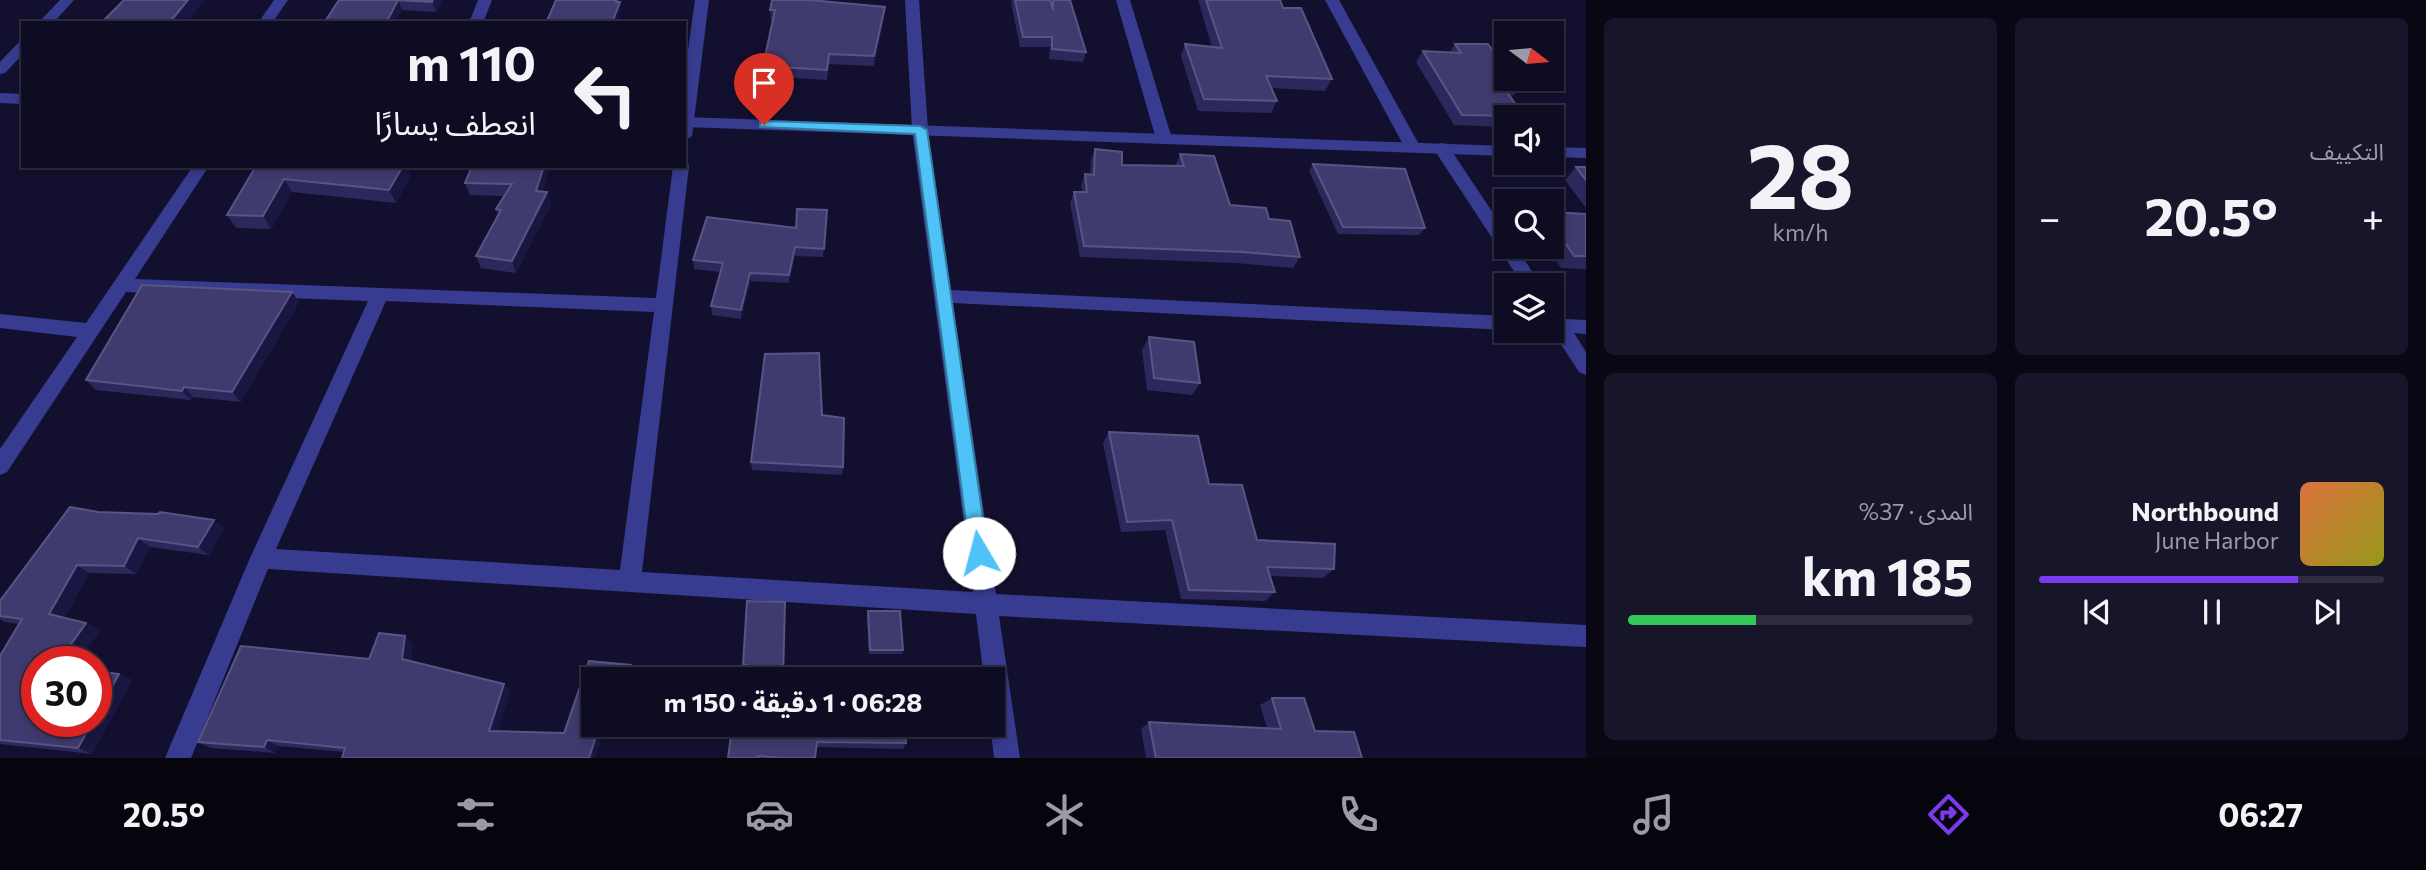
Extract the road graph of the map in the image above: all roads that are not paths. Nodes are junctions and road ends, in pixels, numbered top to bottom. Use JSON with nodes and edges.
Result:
{"nodes":[{"id":1,"x":67,"y":0,"type":"edge"},
{"id":2,"x":281,"y":0,"type":"edge"},
{"id":3,"x":485,"y":0,"type":"edge"},
{"id":4,"x":702,"y":0,"type":"edge"},
{"id":5,"x":912,"y":0,"type":"edge"},
{"id":6,"x":1123,"y":0,"type":"edge"},
{"id":7,"x":1332,"y":0,"type":"edge"},
{"id":8,"x":47,"y":21,"type":"edge"},
{"id":9,"x":266,"y":21,"type":"edge"},
{"id":10,"x":477,"y":21,"type":"edge"},
{"id":11,"x":21,"y":48,"type":"edge"},
{"id":12,"x":0,"y":70,"type":"edge"},
{"id":13,"x":0,"y":98,"type":"edge"},
{"id":14,"x":21,"y":99,"type":"edge"},
{"id":15,"x":686,"y":120,"type":"edge"},
{"id":16,"x":686,"y":127,"type":"edge"},
{"id":17,"x":920,"y":130,"type":"junction"},
{"id":18,"x":1164,"y":139,"type":"junction"},
{"id":19,"x":1413,"y":148,"type":"junction"},
{"id":20,"x":1441,"y":148,"type":"junction"},
{"id":21,"x":1494,"y":150,"type":"edge"},
{"id":22,"x":1564,"y":152,"type":"edge"},
{"id":23,"x":1586,"y":153,"type":"edge"},
{"id":24,"x":200,"y":168,"type":"edge"},
{"id":25,"x":681,"y":168,"type":"edge"},
{"id":26,"x":1524,"y":273,"type":"edge"},
{"id":27,"x":122,"y":285,"type":"junction"},
{"id":28,"x":380,"y":294,"type":"junction"},
{"id":29,"x":943,"y":296,"type":"junction"},
{"id":30,"x":664,"y":305,"type":"junction"},
{"id":31,"x":0,"y":321,"type":"edge"},
{"id":32,"x":1494,"y":322,"type":"edge"},
{"id":33,"x":1564,"y":324,"type":"edge"},
{"id":34,"x":1586,"y":327,"type":"edge"},
{"id":35,"x":90,"y":331,"type":"junction"},
{"id":36,"x":1564,"y":336,"type":"edge"},
{"id":37,"x":1586,"y":367,"type":"edge"},
{"id":38,"x":0,"y":466,"type":"edge"},
{"id":39,"x":261,"y":558,"type":"junction"},
{"id":40,"x":630,"y":582,"type":"junction"},
{"id":41,"x":986,"y":604,"type":"junction"},
{"id":42,"x":1586,"y":636,"type":"edge"},
{"id":43,"x":178,"y":758,"type":"edge"},
{"id":44,"x":1007,"y":758,"type":"edge"}],
"edges":[{"from":1,"to":8,"type":"street"},
{"from":2,"to":9,"type":"street"},
{"from":3,"to":10,"type":"street"},
{"from":4,"to":15,"type":"street"},
{"from":5,"to":17,"type":"street"},
{"from":6,"to":18,"type":"street"},
{"from":7,"to":19,"type":"street"},
{"from":11,"to":12,"type":"street"},
{"from":13,"to":14,"type":"street"},
{"from":16,"to":17,"type":"street"},
{"from":17,"to":18,"type":"street"},
{"from":17,"to":29,"type":"street"},
{"from":18,"to":19,"type":"street"},
{"from":19,"to":20,"type":"street"},
{"from":20,"to":21,"type":"street"},
{"from":20,"to":26,"type":"street"},
{"from":22,"to":23,"type":"street"},
{"from":24,"to":27,"type":"street"},
{"from":25,"to":30,"type":"street"},
{"from":27,"to":28,"type":"street"},
{"from":27,"to":35,"type":"street"},
{"from":28,"to":30,"type":"street"},
{"from":28,"to":39,"type":"street"},
{"from":29,"to":32,"type":"street"},
{"from":29,"to":41,"type":"street"},
{"from":30,"to":40,"type":"street"},
{"from":31,"to":35,"type":"street"},
{"from":33,"to":34,"type":"street"},
{"from":35,"to":38,"type":"street"},
{"from":36,"to":37,"type":"street"},
{"from":39,"to":40,"type":"street"},
{"from":39,"to":43,"type":"street"},
{"from":40,"to":41,"type":"street"},
{"from":41,"to":42,"type":"street"},
{"from":41,"to":44,"type":"street"}]}
